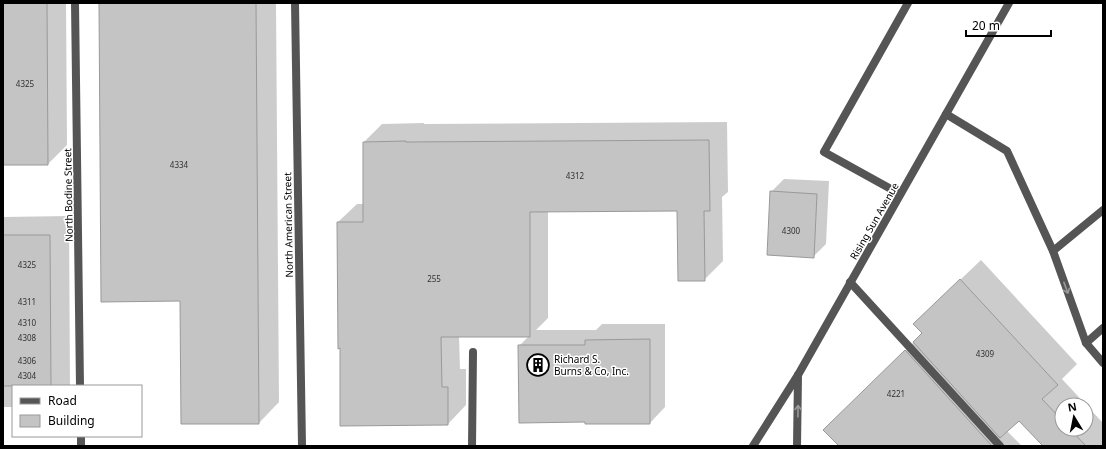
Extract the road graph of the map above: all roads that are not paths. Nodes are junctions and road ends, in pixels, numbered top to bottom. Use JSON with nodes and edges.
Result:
{"nodes":[{"id":1,"x":75,"y":3,"type":"edge"},
{"id":2,"x":295,"y":3,"type":"edge"},
{"id":3,"x":908,"y":3,"type":"edge"},
{"id":4,"x":1009,"y":3,"type":"edge"},
{"id":5,"x":946,"y":114,"type":"junction"},
{"id":6,"x":900,"y":194,"type":"junction"},
{"id":7,"x":1103,"y":210,"type":"edge"},
{"id":8,"x":1053,"y":251,"type":"junction"},
{"id":9,"x":850,"y":282,"type":"junction"},
{"id":10,"x":1103,"y":328,"type":"edge"},
{"id":11,"x":1086,"y":343,"type":"junction"},
{"id":12,"x":473,"y":352,"type":"dead end"},
{"id":13,"x":1103,"y":363,"type":"edge"},
{"id":14,"x":798,"y":375,"type":"junction"},
{"id":15,"x":80,"y":385,"type":"edge"},
{"id":16,"x":302,"y":446,"type":"edge"},
{"id":17,"x":472,"y":446,"type":"edge"},
{"id":18,"x":753,"y":446,"type":"edge"},
{"id":19,"x":797,"y":446,"type":"edge"},
{"id":20,"x":1000,"y":446,"type":"edge"}],
"edges":[{"from":1,"to":15,"type":"street","name":"North Bodine Street"},
{"from":2,"to":16,"type":"street","name":"North American Street"},
{"from":3,"to":6,"type":"street"},
{"from":4,"to":5,"type":"street","name":"Rising Sun Avenue"},
{"from":5,"to":6,"type":"street","name":"Rising Sun Avenue"},
{"from":5,"to":8,"type":"street"},
{"from":6,"to":9,"type":"street","name":"Rising Sun Avenue"},
{"from":7,"to":8,"type":"street"},
{"from":8,"to":11,"type":"street","one_way":true},
{"from":9,"to":14,"type":"street","name":"Rising Sun Avenue"},
{"from":9,"to":20,"type":"street"},
{"from":10,"to":11,"type":"street"},
{"from":11,"to":13,"type":"street"},
{"from":12,"to":17,"type":"street"},
{"from":14,"to":18,"type":"street","name":"Rising Sun Avenue"},
{"from":19,"to":14,"type":"street","one_way":true}]}
